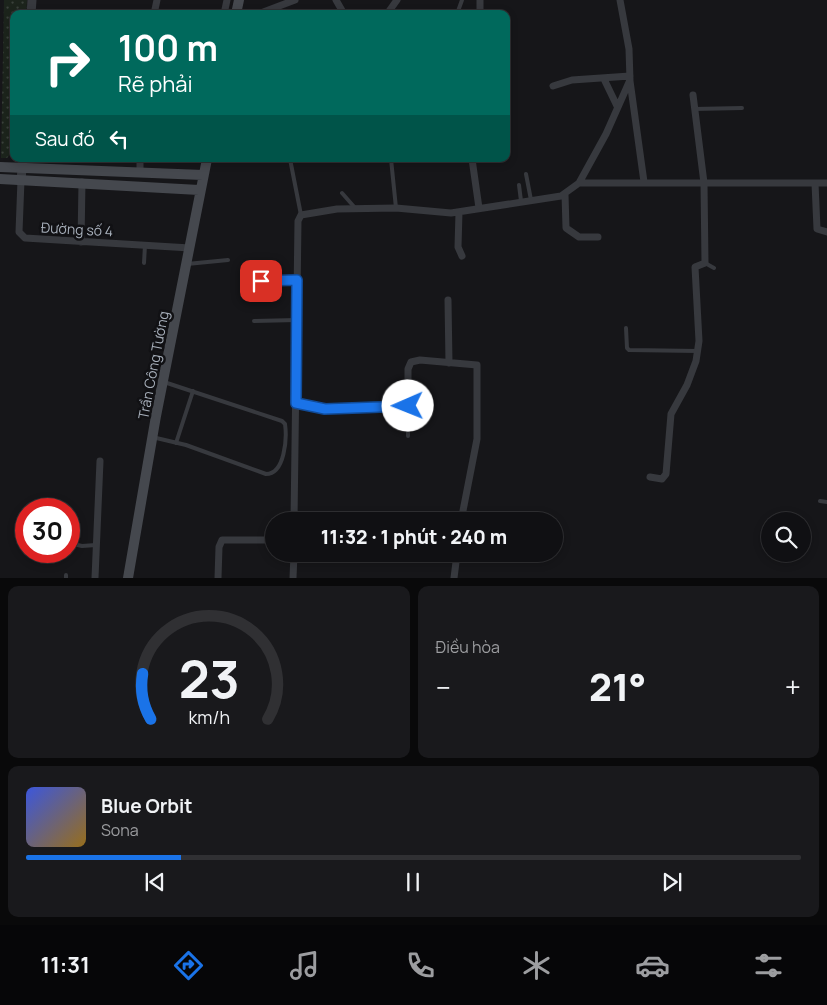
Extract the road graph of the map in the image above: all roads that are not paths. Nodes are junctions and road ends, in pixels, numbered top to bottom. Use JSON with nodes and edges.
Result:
{"nodes":[{"id":1,"x":296,"y":0,"type":"edge"},
{"id":2,"x":620,"y":0,"type":"edge"},
{"id":3,"x":269,"y":10,"type":"edge"},
{"id":4,"x":630,"y":78,"type":"junction"},
{"id":5,"x":604,"y":79,"type":"junction"},
{"id":6,"x":553,"y":86,"type":"dead end"},
{"id":7,"x":693,"y":95,"type":"dead end"},
{"id":8,"x":617,"y":106,"type":"junction"},
{"id":9,"x":742,"y":108,"type":"dead end"},
{"id":10,"x":694,"y":109,"type":"junction"},
{"id":11,"x":140,"y":162,"type":"edge"},
{"id":12,"x":206,"y":162,"type":"edge"},
{"id":13,"x":291,"y":162,"type":"edge"},
{"id":14,"x":391,"y":162,"type":"edge"},
{"id":15,"x":472,"y":162,"type":"edge"},
{"id":16,"x":22,"y":163,"type":"edge"},
{"id":17,"x":4,"y":167,"type":"edge"},
{"id":18,"x":140,"y":173,"type":"junction"},
{"id":19,"x":526,"y":174,"type":"dead end"},
{"id":20,"x":203,"y":175,"type":"junction"},
{"id":21,"x":4,"y":179,"type":"edge"},
{"id":22,"x":21,"y":180,"type":"junction"},
{"id":23,"x":82,"y":182,"type":"junction"},
{"id":24,"x":644,"y":182,"type":"junction"},
{"id":25,"x":579,"y":183,"type":"junction"},
{"id":26,"x":704,"y":183,"type":"junction"},
{"id":27,"x":815,"y":183,"type":"junction"},
{"id":28,"x":827,"y":183,"type":"edge"},
{"id":29,"x":519,"y":185,"type":"dead end"},
{"id":30,"x":199,"y":190,"type":"junction"},
{"id":31,"x":342,"y":193,"type":"dead end"},
{"id":32,"x":565,"y":194,"type":"junction"},
{"id":33,"x":531,"y":200,"type":"junction"},
{"id":34,"x":521,"y":201,"type":"junction"},
{"id":35,"x":396,"y":208,"type":"junction"},
{"id":36,"x":479,"y":208,"type":"junction"},
{"id":37,"x":356,"y":209,"type":"junction"},
{"id":38,"x":459,"y":212,"type":"junction"},
{"id":39,"x":301,"y":215,"type":"junction"},
{"id":40,"x":827,"y":232,"type":"edge"},
{"id":41,"x":598,"y":237,"type":"dead end"},
{"id":42,"x":81,"y":242,"type":"junction"},
{"id":43,"x":144,"y":245,"type":"junction"},
{"id":44,"x":190,"y":248,"type":"junction"},
{"id":45,"x":462,"y":256,"type":"dead end"},
{"id":46,"x":228,"y":260,"type":"dead end"},
{"id":47,"x":144,"y":263,"type":"dead end"},
{"id":48,"x":705,"y":263,"type":"junction"},
{"id":49,"x":187,"y":264,"type":"junction"},
{"id":50,"x":714,"y":268,"type":"dead end"},
{"id":51,"x":297,"y":280,"type":"junction"},
{"id":52,"x":261,"y":281,"type":"dead end"},
{"id":53,"x":448,"y":300,"type":"dead end"},
{"id":54,"x":297,"y":320,"type":"junction"},
{"id":55,"x":254,"y":321,"type":"dead end"},
{"id":56,"x":626,"y":328,"type":"dead end"},
{"id":57,"x":698,"y":351,"type":"junction"},
{"id":58,"x":449,"y":363,"type":"junction"},
{"id":59,"x":163,"y":382,"type":"junction"},
{"id":60,"x":193,"y":391,"type":"junction"},
{"id":61,"x":296,"y":403,"type":"junction"},
{"id":62,"x":408,"y":406,"type":"junction"},
{"id":63,"x":408,"y":436,"type":"dead end"},
{"id":64,"x":152,"y":437,"type":"junction"},
{"id":65,"x":176,"y":442,"type":"junction"},
{"id":66,"x":100,"y":461,"type":"dead end"},
{"id":67,"x":650,"y":477,"type":"dead end"},
{"id":68,"x":820,"y":501,"type":"dead end"},
{"id":69,"x":827,"y":502,"type":"edge"},
{"id":70,"x":294,"y":512,"type":"edge"},
{"id":71,"x":462,"y":512,"type":"edge"},
{"id":72,"x":265,"y":540,"type":"edge"},
{"id":73,"x":96,"y":545,"type":"junction"},
{"id":74,"x":80,"y":546,"type":"edge"},
{"id":75,"x":294,"y":562,"type":"edge"},
{"id":76,"x":456,"y":562,"type":"edge"},
{"id":77,"x":95,"y":578,"type":"edge"},
{"id":78,"x":128,"y":578,"type":"edge"},
{"id":79,"x":218,"y":578,"type":"edge"},
{"id":80,"x":293,"y":578,"type":"edge"},
{"id":81,"x":454,"y":578,"type":"edge"}],
"edges":[{"from":1,"to":3,"type":"street"},
{"from":2,"to":4,"type":"street"},
{"from":4,"to":5,"type":"street"},
{"from":4,"to":8,"type":"street"},
{"from":4,"to":24,"type":"street"},
{"from":5,"to":6,"type":"street"},
{"from":5,"to":8,"type":"street"},
{"from":7,"to":10,"type":"street"},
{"from":8,"to":25,"type":"street"},
{"from":9,"to":10,"type":"lane"},
{"from":10,"to":26,"type":"street"},
{"from":11,"to":18,"type":"street"},
{"from":12,"to":20,"type":"main road","name":"Trần Công Tường"},
{"from":13,"to":39,"type":"lane"},
{"from":14,"to":35,"type":"lane"},
{"from":15,"to":36,"type":"street"},
{"from":16,"to":17,"type":"main road"},
{"from":16,"to":18,"type":"main road"},
{"from":16,"to":22,"type":"street"},
{"from":18,"to":20,"type":"main road"},
{"from":19,"to":33,"type":"lane"},
{"from":20,"to":30,"type":"main road","name":"Trần Công Tường"},
{"from":21,"to":22,"type":"main road"},
{"from":22,"to":23,"type":"main road"},
{"from":22,"to":42,"type":"street","name":"Đường số 4"},
{"from":23,"to":30,"type":"main road"},
{"from":23,"to":42,"type":"street"},
{"from":24,"to":25,"type":"street"},
{"from":24,"to":26,"type":"street"},
{"from":25,"to":32,"type":"street"},
{"from":26,"to":27,"type":"street"},
{"from":26,"to":48,"type":"street"},
{"from":27,"to":28,"type":"street"},
{"from":27,"to":40,"type":"street"},
{"from":29,"to":34,"type":"lane"},
{"from":30,"to":44,"type":"main road","name":"Trần Công Tường"},
{"from":31,"to":37,"type":"lane"},
{"from":32,"to":33,"type":"street"},
{"from":32,"to":41,"type":"street"},
{"from":33,"to":34,"type":"street"},
{"from":34,"to":36,"type":"street"},
{"from":35,"to":37,"type":"street"},
{"from":35,"to":38,"type":"street"},
{"from":36,"to":38,"type":"street"},
{"from":37,"to":39,"type":"street"},
{"from":38,"to":45,"type":"street"},
{"from":39,"to":51,"type":"street"},
{"from":42,"to":43,"type":"street","name":"Đường số 4"},
{"from":43,"to":44,"type":"street","name":"Đường số 4"},
{"from":43,"to":47,"type":"lane"},
{"from":44,"to":49,"type":"main road","name":"Trần Công Tường"},
{"from":46,"to":49,"type":"lane"},
{"from":48,"to":50,"type":"lane"},
{"from":48,"to":57,"type":"street"},
{"from":49,"to":59,"type":"main road","name":"Trần Công Tường"},
{"from":51,"to":52,"type":"lane"},
{"from":51,"to":54,"type":"street"},
{"from":53,"to":58,"type":"street"},
{"from":54,"to":55,"type":"lane"},
{"from":54,"to":61,"type":"street"},
{"from":56,"to":57,"type":"lane"},
{"from":57,"to":67,"type":"street"},
{"from":58,"to":62,"type":"street"},
{"from":58,"to":71,"type":"street"},
{"from":59,"to":60,"type":"lane"},
{"from":59,"to":64,"type":"main road","name":"Trần Công Tường"},
{"from":60,"to":65,"type":"lane"},
{"from":60,"to":65,"type":"lane"},
{"from":61,"to":62,"type":"street"},
{"from":61,"to":70,"type":"street"},
{"from":62,"to":63,"type":"lane"},
{"from":64,"to":65,"type":"lane"},
{"from":64,"to":78,"type":"main road","name":"Trần Công Tường"},
{"from":66,"to":73,"type":"street"},
{"from":68,"to":69,"type":"lane"},
{"from":72,"to":79,"type":"street"},
{"from":73,"to":74,"type":"lane"},
{"from":73,"to":77,"type":"street"},
{"from":75,"to":80,"type":"street"},
{"from":76,"to":81,"type":"street"}]}
